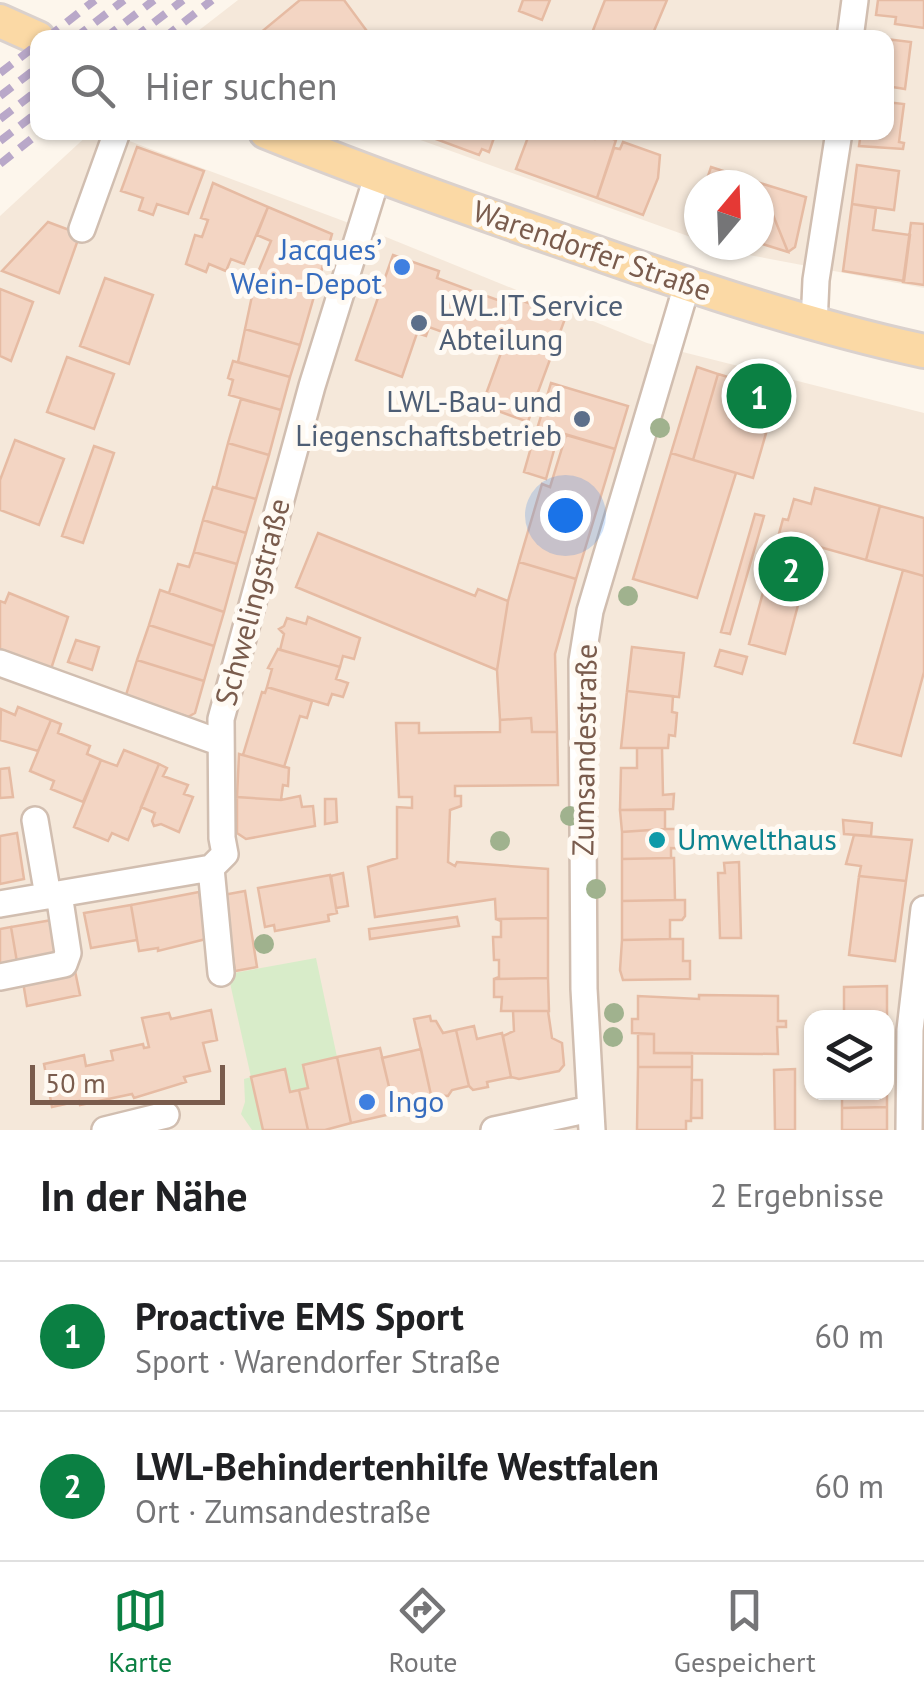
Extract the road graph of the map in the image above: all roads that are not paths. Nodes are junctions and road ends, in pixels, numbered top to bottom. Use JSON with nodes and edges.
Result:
{"nodes":[{"id":1,"x":855,"y":0,"type":"edge"},
{"id":2,"x":0,"y":20,"type":"edge"},
{"id":3,"x":851,"y":30,"type":"edge"},
{"id":4,"x":30,"y":34,"type":"edge"},
{"id":5,"x":113,"y":140,"type":"edge"},
{"id":6,"x":286,"y":140,"type":"edge"},
{"id":7,"x":837,"y":140,"type":"edge"},
{"id":8,"x":377,"y":177,"type":"junction"},
{"id":9,"x":82,"y":229,"type":"dead end"},
{"id":10,"x":688,"y":285,"type":"junction"},
{"id":11,"x":814,"y":324,"type":"junction"},
{"id":12,"x":924,"y":352,"type":"edge"},
{"id":13,"x":0,"y":663,"type":"edge"},
{"id":14,"x":221,"y":742,"type":"junction"},
{"id":15,"x":35,"y":820,"type":"dead end"},
{"id":16,"x":211,"y":868,"type":"junction"},
{"id":17,"x":53,"y":895,"type":"junction"},
{"id":18,"x":0,"y":904,"type":"edge"},
{"id":19,"x":924,"y":909,"type":"edge"},
{"id":20,"x":222,"y":973,"type":"dead end"},
{"id":21,"x":0,"y":977,"type":"edge"},
{"id":22,"x":166,"y":1115,"type":"dead end"},
{"id":23,"x":591,"y":1120,"type":"edge"},
{"id":24,"x":105,"y":1130,"type":"edge"},
{"id":25,"x":494,"y":1130,"type":"edge"},
{"id":26,"x":908,"y":1130,"type":"edge"}],
"edges":[{"from":1,"to":3,"type":"street"},
{"from":2,"to":4,"type":"main road"},
{"from":5,"to":9,"type":"street"},
{"from":6,"to":8,"type":"main road","name":"Warendorfer Straße"},
{"from":7,"to":11,"type":"street"},
{"from":8,"to":10,"type":"main road","name":"Warendorfer Straße"},
{"from":8,"to":14,"type":"street","name":"Schwelingstraße"},
{"from":10,"to":11,"type":"main road","name":"Warendorfer Straße"},
{"from":10,"to":23,"type":"street","name":"Zumsandestraße"},
{"from":11,"to":12,"type":"main road","name":"Warendorfer Straße"},
{"from":13,"to":14,"type":"street"},
{"from":14,"to":16,"type":"street","name":"Schwelingstraße"},
{"from":15,"to":17,"type":"street"},
{"from":16,"to":17,"type":"street"},
{"from":16,"to":20,"type":"street","name":"Schwelingstraße"},
{"from":17,"to":18,"type":"street"},
{"from":17,"to":21,"type":"street"},
{"from":19,"to":26,"type":"street"},
{"from":22,"to":24,"type":"street"},
{"from":23,"to":25,"type":"street","name":"Zumsandestraße"}]}
